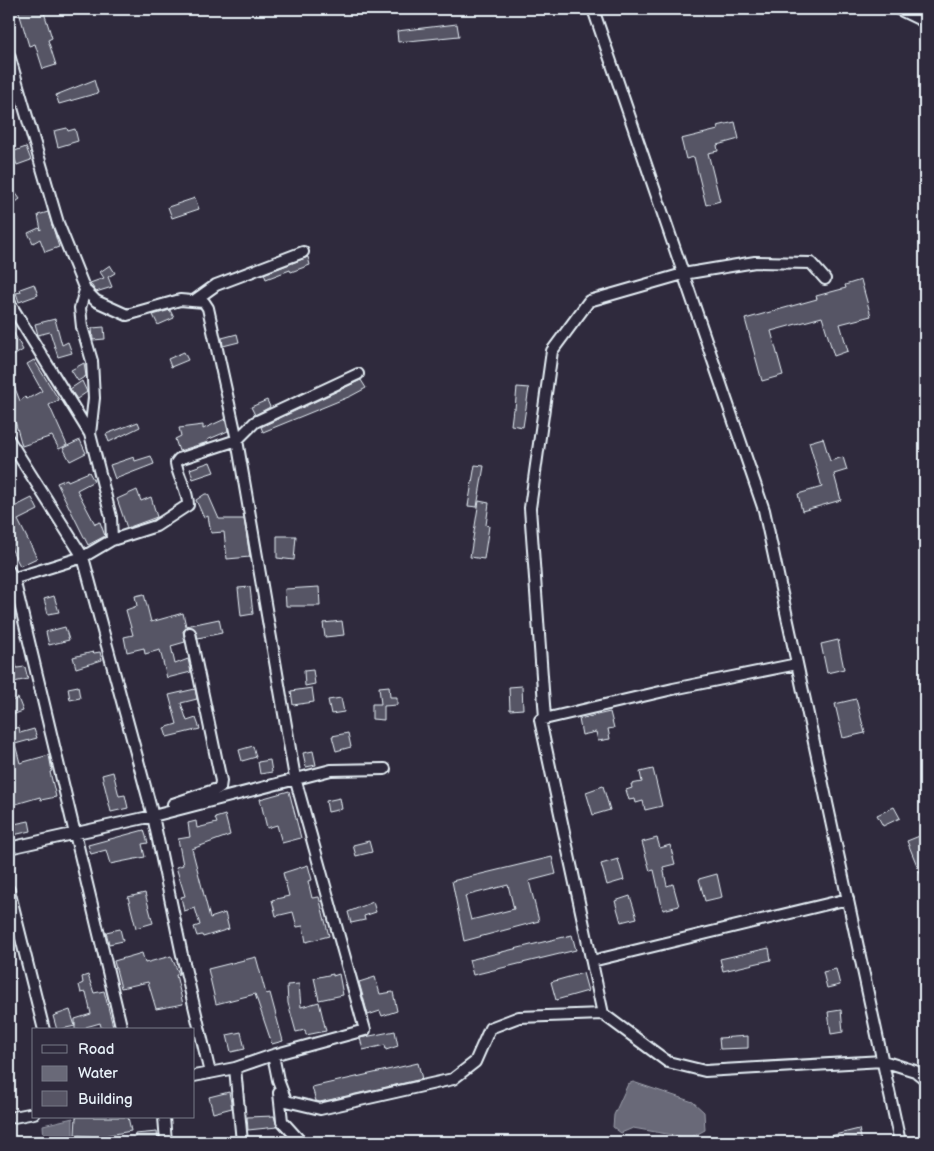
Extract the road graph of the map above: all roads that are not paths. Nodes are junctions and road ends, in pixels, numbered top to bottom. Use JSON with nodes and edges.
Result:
{"nodes":[{"id":1,"x":593,"y":9,"type":"edge"},
{"id":2,"x":898,"y":9,"type":"edge"},
{"id":3,"x":925,"y":22,"type":"edge"},
{"id":4,"x":9,"y":55,"type":"edge"},
{"id":5,"x":303,"y":252,"type":"dead end"},
{"id":6,"x":684,"y":274,"type":"junction"},
{"id":7,"x":826,"y":279,"type":"dead end"},
{"id":8,"x":85,"y":290,"type":"junction"},
{"id":9,"x":195,"y":300,"type":"junction"},
{"id":10,"x":9,"y":302,"type":"edge"},
{"id":11,"x":358,"y":374,"type":"dead end"},
{"id":12,"x":90,"y":434,"type":"junction"},
{"id":13,"x":9,"y":440,"type":"edge"},
{"id":14,"x":237,"y":440,"type":"junction"},
{"id":15,"x":112,"y":540,"type":"junction"},
{"id":16,"x":83,"y":557,"type":"junction"},
{"id":17,"x":10,"y":577,"type":"edge"},
{"id":18,"x":190,"y":633,"type":"dead end"},
{"id":19,"x":797,"y":664,"type":"junction"},
{"id":20,"x":545,"y":718,"type":"junction"},
{"id":21,"x":385,"y":769,"type":"dead end"},
{"id":22,"x":295,"y":778,"type":"junction"},
{"id":23,"x":153,"y":816,"type":"junction"},
{"id":24,"x":74,"y":833,"type":"junction"},
{"id":25,"x":9,"y":848,"type":"edge"},
{"id":26,"x":9,"y":890,"type":"edge"},
{"id":27,"x":848,"y":899,"type":"junction"},
{"id":28,"x":592,"y":961,"type":"junction"},
{"id":29,"x":603,"y":1014,"type":"junction"},
{"id":30,"x":44,"y":1028,"type":"edge"},
{"id":31,"x":122,"y":1028,"type":"edge"},
{"id":32,"x":273,"y":1055,"type":"junction"},
{"id":33,"x":883,"y":1061,"type":"junction"},
{"id":34,"x":235,"y":1068,"type":"junction"},
{"id":35,"x":210,"y":1073,"type":"junction"},
{"id":36,"x":195,"y":1076,"type":"edge"},
{"id":37,"x":278,"y":1080,"type":"junction"},
{"id":38,"x":925,"y":1080,"type":"edge"},
{"id":39,"x":32,"y":1113,"type":"edge"},
{"id":40,"x":9,"y":1118,"type":"edge"},
{"id":41,"x":164,"y":1118,"type":"edge"},
{"id":42,"x":166,"y":1142,"type":"edge"},
{"id":43,"x":242,"y":1142,"type":"edge"},
{"id":44,"x":301,"y":1142,"type":"edge"},
{"id":45,"x":900,"y":1142,"type":"edge"}],
"edges":[{"from":1,"to":6,"type":"street"},
{"from":2,"to":3,"type":"street"},
{"from":4,"to":8,"type":"street"},
{"from":5,"to":9,"type":"street"},
{"from":6,"to":7,"type":"street"},
{"from":6,"to":19,"type":"street"},
{"from":6,"to":20,"type":"street"},
{"from":8,"to":9,"type":"street"},
{"from":8,"to":12,"type":"street"},
{"from":9,"to":14,"type":"street"},
{"from":10,"to":12,"type":"street"},
{"from":11,"to":14,"type":"street"},
{"from":12,"to":15,"type":"street"},
{"from":13,"to":16,"type":"street"},
{"from":14,"to":15,"type":"street"},
{"from":14,"to":22,"type":"street"},
{"from":15,"to":16,"type":"street"},
{"from":16,"to":17,"type":"street"},
{"from":16,"to":23,"type":"street"},
{"from":17,"to":24,"type":"street"},
{"from":18,"to":23,"type":"street"},
{"from":19,"to":20,"type":"street"},
{"from":19,"to":27,"type":"street"},
{"from":20,"to":28,"type":"street"},
{"from":21,"to":22,"type":"street"},
{"from":22,"to":23,"type":"street"},
{"from":22,"to":32,"type":"street"},
{"from":23,"to":24,"type":"street"},
{"from":23,"to":35,"type":"street"},
{"from":24,"to":25,"type":"street"},
{"from":24,"to":31,"type":"street"},
{"from":26,"to":30,"type":"street"},
{"from":27,"to":28,"type":"street"},
{"from":27,"to":33,"type":"street"},
{"from":28,"to":29,"type":"street"},
{"from":29,"to":33,"type":"street"},
{"from":29,"to":37,"type":"street"},
{"from":32,"to":34,"type":"street"},
{"from":32,"to":37,"type":"street"},
{"from":33,"to":38,"type":"street"},
{"from":33,"to":45,"type":"street"},
{"from":34,"to":35,"type":"street"},
{"from":34,"to":43,"type":"street"},
{"from":35,"to":36,"type":"street"},
{"from":37,"to":44,"type":"street"},
{"from":39,"to":40,"type":"street"},
{"from":41,"to":42,"type":"street"}]}
